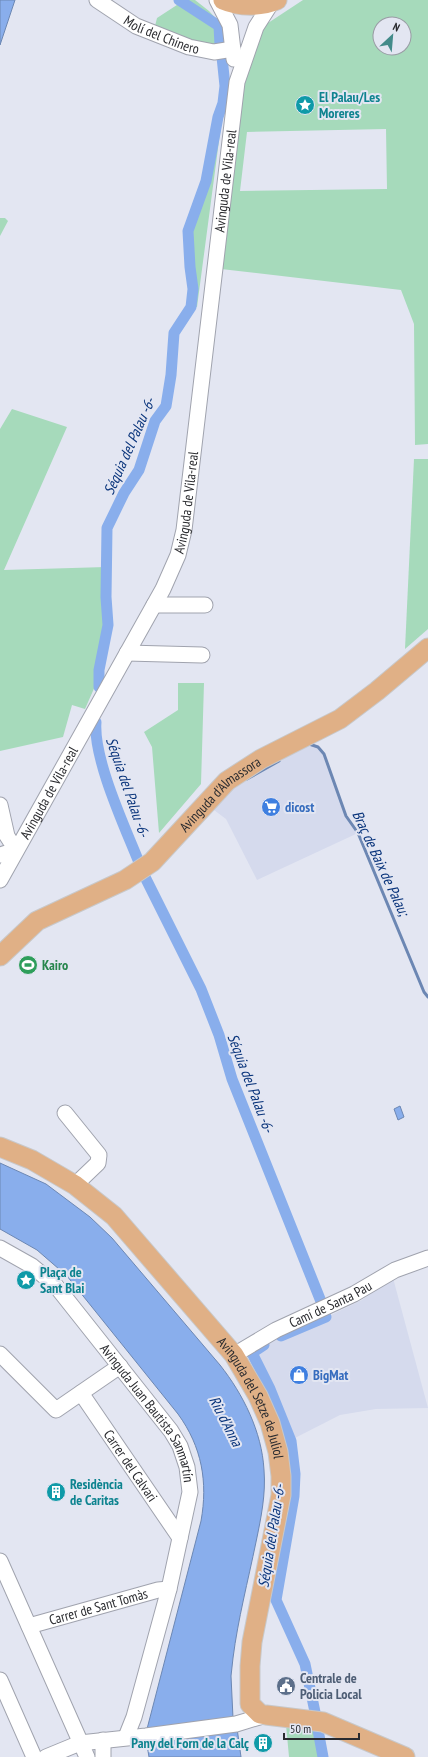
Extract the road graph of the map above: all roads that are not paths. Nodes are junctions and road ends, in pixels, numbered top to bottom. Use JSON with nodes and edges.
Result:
{"nodes":[{"id":1,"x":97,"y":0,"type":"edge"},
{"id":2,"x":217,"y":0,"type":"edge"},
{"id":3,"x":223,"y":0,"type":"edge"},
{"id":4,"x":275,"y":1,"type":"edge"},
{"id":5,"x":233,"y":49,"type":"junction"},
{"id":6,"x":237,"y":82,"type":"junction"},
{"id":7,"x":154,"y":605,"type":"junction"},
{"id":8,"x":205,"y":605,"type":"dead end"},
{"id":9,"x":428,"y":648,"type":"edge"},
{"id":10,"x":127,"y":653,"type":"junction"},
{"id":11,"x":202,"y":655,"type":"dead end"},
{"id":12,"x":0,"y":805,"type":"edge"},
{"id":13,"x":16,"y":850,"type":"junction"},
{"id":14,"x":0,"y":854,"type":"edge"},
{"id":15,"x":2,"y":870,"type":"edge"},
{"id":16,"x":8,"y":942,"type":"edge"},
{"id":17,"x":0,"y":956,"type":"edge"},
{"id":18,"x":65,"y":1114,"type":"dead end"},
{"id":19,"x":0,"y":1147,"type":"edge"},
{"id":20,"x":75,"y":1185,"type":"junction"},
{"id":21,"x":0,"y":1248,"type":"edge"},
{"id":22,"x":428,"y":1258,"type":"edge"},
{"id":23,"x":0,"y":1354,"type":"edge"},
{"id":24,"x":234,"y":1355,"type":"junction"},
{"id":25,"x":120,"y":1366,"type":"junction"},
{"id":26,"x":82,"y":1393,"type":"junction"},
{"id":27,"x":180,"y":1538,"type":"junction"},
{"id":28,"x":0,"y":1561,"type":"edge"},
{"id":29,"x":169,"y":1589,"type":"junction"},
{"id":30,"x":29,"y":1626,"type":"junction"},
{"id":31,"x":0,"y":1680,"type":"edge"},
{"id":32,"x":250,"y":1704,"type":"junction"},
{"id":33,"x":266,"y":1715,"type":"junction"},
{"id":34,"x":238,"y":1723,"type":"junction"},
{"id":35,"x":126,"y":1737,"type":"junction"},
{"id":36,"x":103,"y":1740,"type":"junction"},
{"id":37,"x":80,"y":1743,"type":"junction"},
{"id":38,"x":34,"y":1757,"type":"edge"},
{"id":39,"x":46,"y":1757,"type":"edge"},
{"id":40,"x":87,"y":1757,"type":"edge"},
{"id":41,"x":103,"y":1757,"type":"edge"},
{"id":42,"x":405,"y":1757,"type":"edge"}],
"edges":[{"from":1,"to":5,"type":"street","name":"Molí del Chinero"},
{"from":2,"to":5,"type":"street","name":"Avinguda de Vila-real"},
{"from":3,"to":4,"type":"main road"},
{"from":4,"to":6,"type":"street","name":"Avinguda de Vila-real"},
{"from":5,"to":6,"type":"street","name":"Avinguda de Vila-real"},
{"from":6,"to":7,"type":"street","name":"Avinguda de Vila-real"},
{"from":7,"to":8,"type":"street"},
{"from":7,"to":10,"type":"street","name":"Avinguda de Vila-real"},
{"from":9,"to":16,"type":"main road","name":"Avinguda d'Almassora"},
{"from":10,"to":11,"type":"street"},
{"from":10,"to":13,"type":"street","name":"Avinguda de Vila-real"},
{"from":12,"to":13,"type":"street"},
{"from":13,"to":14,"type":"street"},
{"from":13,"to":15,"type":"street","name":"Avinguda de Vila-real"},
{"from":16,"to":17,"type":"main road","name":"Avinguda d'Almassora"},
{"from":18,"to":20,"type":"street"},
{"from":19,"to":20,"type":"main road","name":"Avinguda del Setze de Juliol"},
{"from":20,"to":24,"type":"main road","name":"Avinguda del Setze de Juliol"},
{"from":21,"to":25,"type":"street","name":"Avinguda Juan Bautista Sanmartín"},
{"from":22,"to":24,"type":"street","name":"Camí de Santa Pau"},
{"from":23,"to":26,"type":"street"},
{"from":24,"to":32,"type":"main road","name":"Avinguda del Setze de Juliol"},
{"from":25,"to":26,"type":"street"},
{"from":25,"to":27,"type":"street","name":"Avinguda Juan Bautista Sanmartín"},
{"from":26,"to":27,"type":"street","name":"Carrer del Calvari"},
{"from":27,"to":29,"type":"street","name":"Avinguda Juan Bautista Sanmartín"},
{"from":28,"to":30,"type":"street"},
{"from":29,"to":30,"type":"street","name":"Carrer de Sant Tomàs"},
{"from":29,"to":35,"type":"street","name":"Avinguda Juan Bautista Sanmartín"},
{"from":30,"to":37,"type":"street"},
{"from":31,"to":38,"type":"street"},
{"from":32,"to":33,"type":"main road"},
{"from":32,"to":34,"type":"street"},
{"from":33,"to":34,"type":"street"},
{"from":33,"to":42,"type":"main road"},
{"from":34,"to":35,"type":"street"},
{"from":35,"to":36,"type":"street"},
{"from":36,"to":37,"type":"street"},
{"from":36,"to":41,"type":"street"},
{"from":37,"to":39,"type":"street"},
{"from":37,"to":40,"type":"street"}]}
